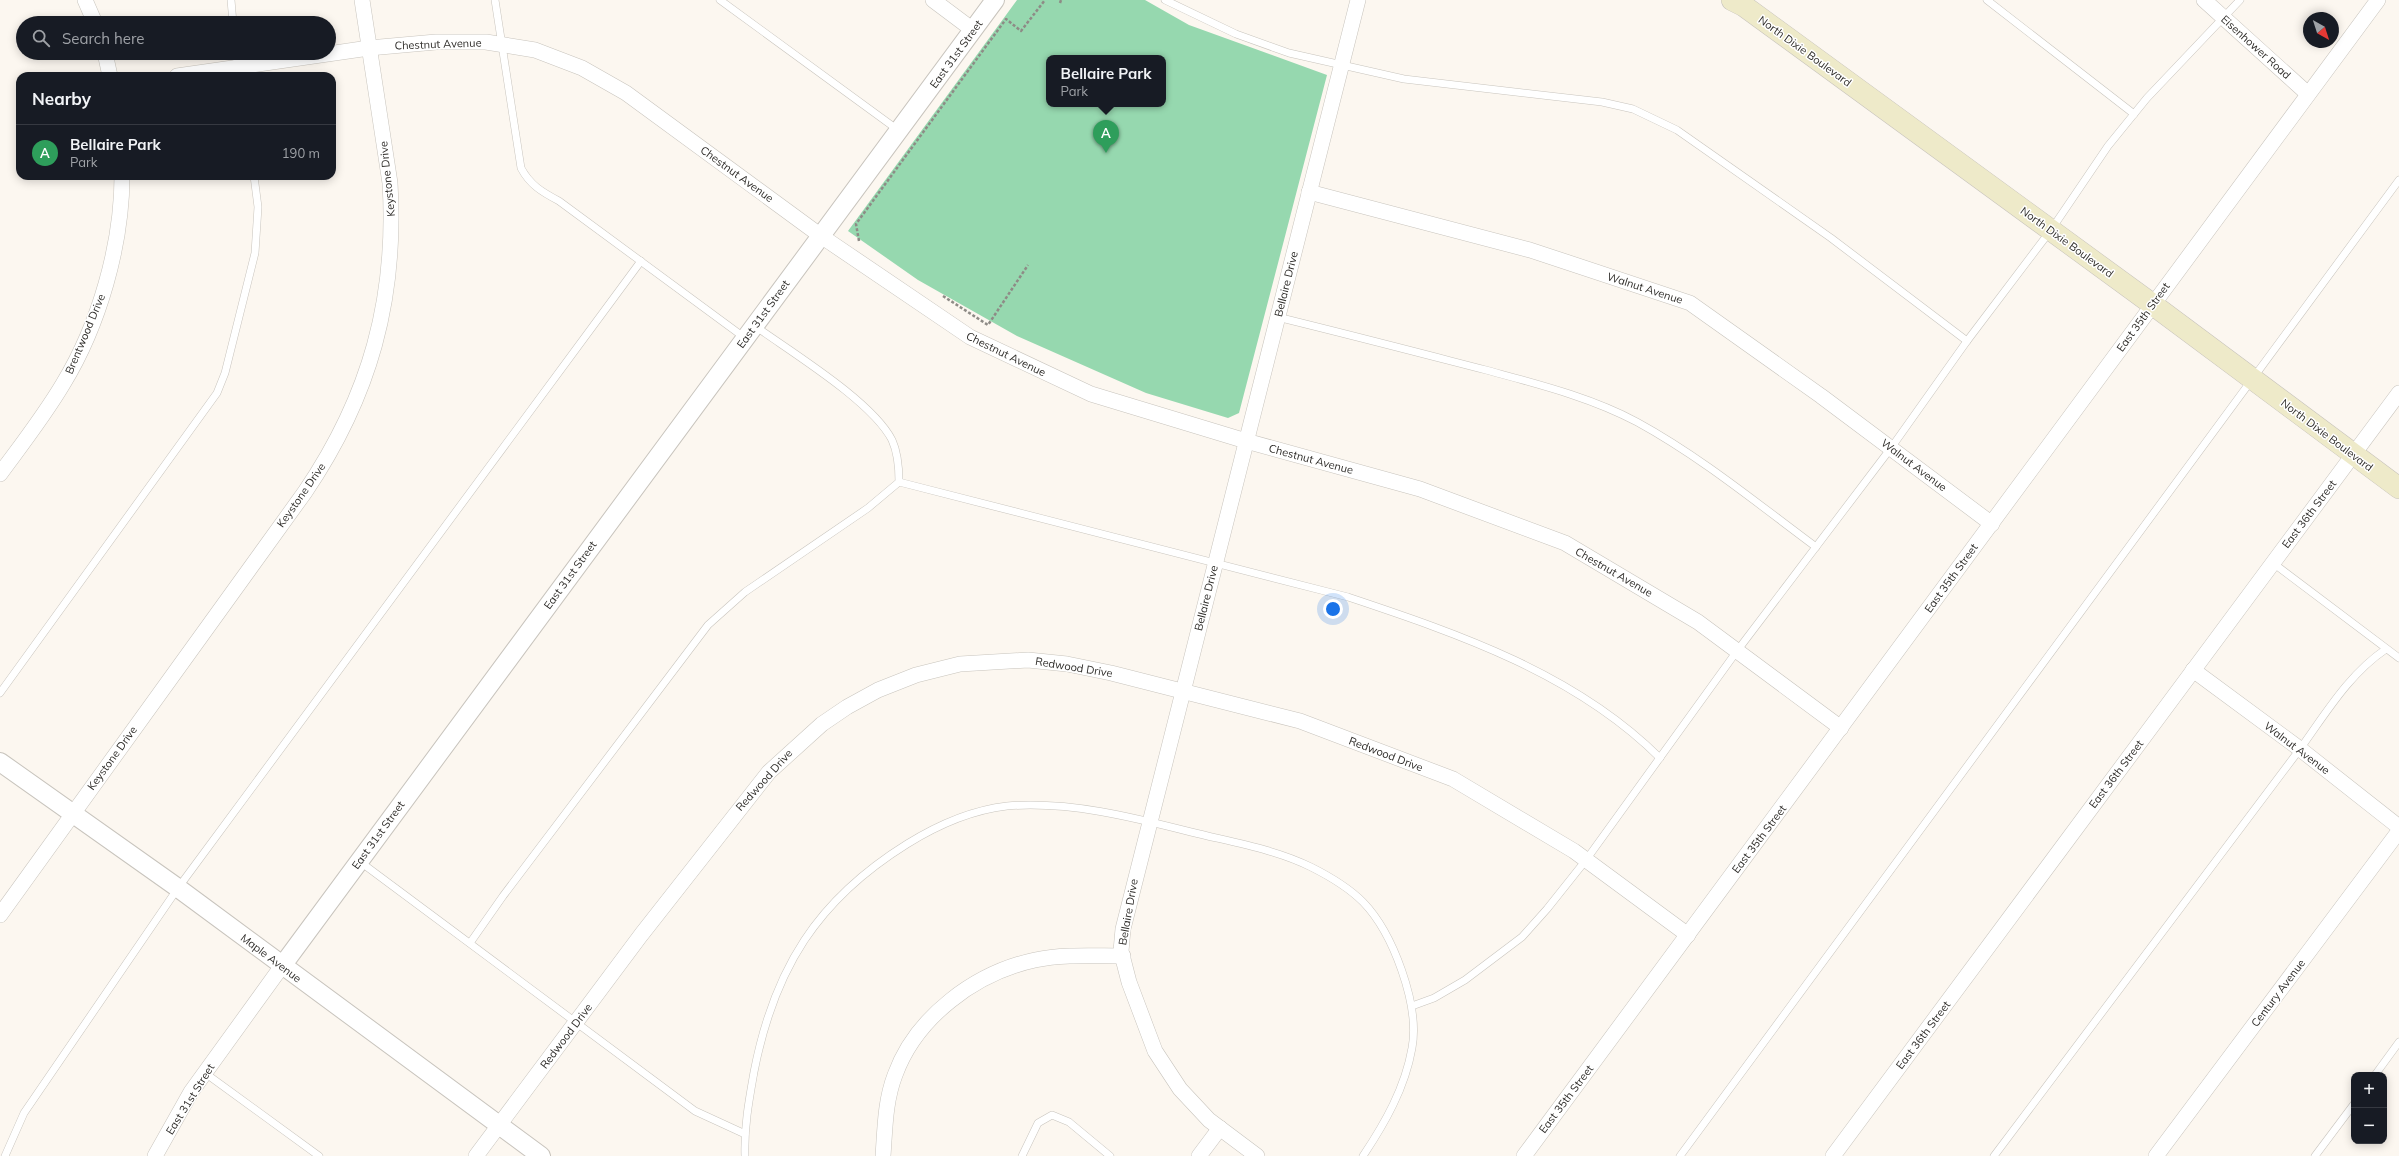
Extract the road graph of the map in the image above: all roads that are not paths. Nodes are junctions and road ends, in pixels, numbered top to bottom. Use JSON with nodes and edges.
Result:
{"nodes":[{"id":1,"x":85,"y":0,"type":"edge"},
{"id":2,"x":230,"y":0,"type":"edge"},
{"id":3,"x":362,"y":0,"type":"edge"},
{"id":4,"x":495,"y":0,"type":"edge"},
{"id":5,"x":720,"y":0,"type":"edge"},
{"id":6,"x":933,"y":0,"type":"edge"},
{"id":7,"x":995,"y":0,"type":"edge"},
{"id":8,"x":1165,"y":0,"type":"edge"},
{"id":9,"x":1358,"y":0,"type":"edge"},
{"id":10,"x":1987,"y":0,"type":"edge"},
{"id":11,"x":2204,"y":0,"type":"edge"},
{"id":12,"x":2240,"y":0,"type":"edge"},
{"id":13,"x":2378,"y":0,"type":"edge"},
{"id":14,"x":1740,"y":2,"type":"edge"},
{"id":15,"x":92,"y":16,"type":"edge"},
{"id":16,"x":232,"y":16,"type":"edge"},
{"id":17,"x":2223,"y":16,"type":"junction"},
{"id":18,"x":973,"y":30,"type":"junction"},
{"id":19,"x":500,"y":44,"type":"junction"},
{"id":20,"x":369,"y":48,"type":"junction"},
{"id":21,"x":336,"y":52,"type":"edge"},
{"id":22,"x":107,"y":60,"type":"edge"},
{"id":23,"x":276,"y":60,"type":"edge"},
{"id":24,"x":1342,"y":64,"type":"junction"},
{"id":25,"x":237,"y":65,"type":"edge"},
{"id":26,"x":109,"y":72,"type":"edge"},
{"id":27,"x":199,"y":72,"type":"edge"},
{"id":28,"x":2308,"y":94,"type":"junction"},
{"id":29,"x":2134,"y":114,"type":"junction"},
{"id":30,"x":899,"y":130,"type":"junction"},
{"id":31,"x":122,"y":180,"type":"edge"},
{"id":32,"x":255,"y":180,"type":"edge"},
{"id":33,"x":2399,"y":180,"type":"edge"},
{"id":34,"x":1309,"y":192,"type":"junction"},
{"id":35,"x":2051,"y":230,"type":"junction"},
{"id":36,"x":821,"y":236,"type":"junction"},
{"id":37,"x":641,"y":261,"type":"junction"},
{"id":38,"x":2152,"y":304,"type":"junction"},
{"id":39,"x":1278,"y":317,"type":"junction"},
{"id":40,"x":750,"y":332,"type":"junction"},
{"id":41,"x":1967,"y":340,"type":"junction"},
{"id":42,"x":2253,"y":379,"type":"junction"},
{"id":43,"x":2399,"y":393,"type":"edge"},
{"id":44,"x":1246,"y":441,"type":"junction"},
{"id":45,"x":1891,"y":448,"type":"junction"},
{"id":46,"x":2353,"y":454,"type":"junction"},
{"id":47,"x":0,"y":474,"type":"edge"},
{"id":48,"x":899,"y":482,"type":"junction"},
{"id":49,"x":2399,"y":488,"type":"edge"},
{"id":50,"x":1992,"y":524,"type":"junction"},
{"id":51,"x":1816,"y":547,"type":"junction"},
{"id":52,"x":1215,"y":563,"type":"junction"},
{"id":53,"x":2273,"y":563,"type":"junction"},
{"id":54,"x":2386,"y":649,"type":"junction"},
{"id":55,"x":1737,"y":651,"type":"junction"},
{"id":56,"x":2399,"y":658,"type":"edge"},
{"id":57,"x":2193,"y":670,"type":"junction"},
{"id":58,"x":1182,"y":690,"type":"junction"},
{"id":59,"x":0,"y":693,"type":"edge"},
{"id":60,"x":1841,"y":728,"type":"junction"},
{"id":61,"x":2300,"y":749,"type":"junction"},
{"id":62,"x":1660,"y":758,"type":"junction"},
{"id":63,"x":0,"y":762,"type":"edge"},
{"id":64,"x":72,"y":814,"type":"junction"},
{"id":65,"x":1149,"y":821,"type":"junction"},
{"id":66,"x":2399,"y":827,"type":"edge"},
{"id":67,"x":2399,"y":831,"type":"edge"},
{"id":68,"x":1586,"y":860,"type":"junction"},
{"id":69,"x":359,"y":861,"type":"junction"},
{"id":70,"x":178,"y":888,"type":"junction"},
{"id":71,"x":0,"y":915,"type":"edge"},
{"id":72,"x":1688,"y":935,"type":"junction"},
{"id":73,"x":470,"y":943,"type":"junction"},
{"id":74,"x":1122,"y":956,"type":"junction"},
{"id":75,"x":282,"y":966,"type":"junction"},
{"id":76,"x":1412,"y":1006,"type":"junction"},
{"id":77,"x":576,"y":1021,"type":"junction"},
{"id":78,"x":2399,"y":1042,"type":"edge"},
{"id":79,"x":2377,"y":1072,"type":"edge"},
{"id":80,"x":205,"y":1073,"type":"junction"},
{"id":81,"x":2351,"y":1108,"type":"edge"},
{"id":82,"x":500,"y":1124,"type":"junction"},
{"id":83,"x":1220,"y":1128,"type":"junction"},
{"id":84,"x":745,"y":1134,"type":"junction"},
{"id":85,"x":5,"y":1156,"type":"edge"},
{"id":86,"x":155,"y":1156,"type":"edge"},
{"id":87,"x":319,"y":1156,"type":"edge"},
{"id":88,"x":476,"y":1156,"type":"edge"},
{"id":89,"x":541,"y":1156,"type":"edge"},
{"id":90,"x":745,"y":1156,"type":"edge"},
{"id":91,"x":883,"y":1156,"type":"edge"},
{"id":92,"x":1022,"y":1156,"type":"edge"},
{"id":93,"x":1110,"y":1156,"type":"edge"},
{"id":94,"x":1200,"y":1156,"type":"edge"},
{"id":95,"x":1257,"y":1156,"type":"edge"},
{"id":96,"x":1363,"y":1156,"type":"edge"},
{"id":97,"x":1524,"y":1156,"type":"edge"},
{"id":98,"x":1680,"y":1156,"type":"edge"},
{"id":99,"x":1833,"y":1156,"type":"edge"},
{"id":100,"x":1994,"y":1156,"type":"edge"},
{"id":101,"x":2156,"y":1156,"type":"edge"},
{"id":102,"x":2315,"y":1156,"type":"edge"}],
"edges":[{"from":1,"to":15,"type":"street"},
{"from":2,"to":16,"type":"lane"},
{"from":3,"to":20,"type":"street","name":"Keystone Drive"},
{"from":4,"to":19,"type":"lane"},
{"from":5,"to":30,"type":"lane"},
{"from":6,"to":18,"type":"street"},
{"from":7,"to":18,"type":"street","name":"East 31st Street"},
{"from":8,"to":24,"type":"lane"},
{"from":9,"to":24,"type":"street","name":"Bellaire Drive"},
{"from":10,"to":29,"type":"lane"},
{"from":11,"to":17,"type":"street","name":"Eisenhower Road"},
{"from":12,"to":17,"type":"lane"},
{"from":13,"to":28,"type":"street","name":"East 35th Street"},
{"from":14,"to":35,"type":"main road","name":"North Dixie Boulevard"},
{"from":17,"to":28,"type":"street","name":"Eisenhower Road"},
{"from":17,"to":29,"type":"lane"},
{"from":18,"to":30,"type":"street","name":"East 31st Street"},
{"from":19,"to":20,"type":"street","name":"Chestnut Avenue"},
{"from":19,"to":36,"type":"street","name":"Chestnut Avenue"},
{"from":19,"to":37,"type":"lane"},
{"from":20,"to":21,"type":"street","name":"Chestnut Avenue"},
{"from":20,"to":64,"type":"street","name":"Keystone Drive"},
{"from":22,"to":26,"type":"street"},
{"from":23,"to":25,"type":"street","name":"Chestnut Avenue"},
{"from":24,"to":34,"type":"street","name":"Bellaire Drive"},
{"from":24,"to":41,"type":"lane"},
{"from":25,"to":27,"type":"street","name":"Chestnut Avenue"},
{"from":28,"to":38,"type":"street","name":"East 35th Street"},
{"from":29,"to":35,"type":"lane"},
{"from":30,"to":36,"type":"street","name":"East 31st Street"},
{"from":31,"to":47,"type":"street","name":"Brentwood Drive"},
{"from":32,"to":59,"type":"lane"},
{"from":33,"to":42,"type":"lane"},
{"from":34,"to":39,"type":"street","name":"Bellaire Drive"},
{"from":34,"to":45,"type":"street","name":"Walnut Avenue"},
{"from":35,"to":38,"type":"main road","name":"North Dixie Boulevard"},
{"from":35,"to":41,"type":"lane"},
{"from":36,"to":40,"type":"street","name":"East 31st Street"},
{"from":36,"to":44,"type":"street","name":"Chestnut Avenue"},
{"from":37,"to":40,"type":"lane"},
{"from":37,"to":70,"type":"lane"},
{"from":38,"to":42,"type":"main road","name":"North Dixie Boulevard"},
{"from":38,"to":50,"type":"street","name":"East 35th Street"},
{"from":39,"to":44,"type":"street","name":"Bellaire Drive"},
{"from":39,"to":51,"type":"lane"},
{"from":40,"to":48,"type":"lane"},
{"from":40,"to":69,"type":"street","name":"East 31st Street"},
{"from":41,"to":45,"type":"lane"},
{"from":42,"to":46,"type":"main road","name":"North Dixie Boulevard"},
{"from":42,"to":98,"type":"lane"},
{"from":43,"to":46,"type":"street","name":"East 36th Street"},
{"from":44,"to":52,"type":"street","name":"Bellaire Drive"},
{"from":44,"to":55,"type":"street","name":"Chestnut Avenue"},
{"from":45,"to":50,"type":"street","name":"Walnut Avenue"},
{"from":45,"to":51,"type":"lane"},
{"from":46,"to":49,"type":"main road","name":"North Dixie Boulevard"},
{"from":46,"to":53,"type":"street","name":"East 36th Street"},
{"from":48,"to":52,"type":"lane"},
{"from":48,"to":73,"type":"lane"},
{"from":50,"to":60,"type":"street","name":"East 35th Street"},
{"from":51,"to":55,"type":"lane"},
{"from":52,"to":58,"type":"street","name":"Bellaire Drive"},
{"from":52,"to":62,"type":"lane"},
{"from":53,"to":54,"type":"lane"},
{"from":53,"to":57,"type":"street","name":"East 36th Street"},
{"from":54,"to":56,"type":"lane"},
{"from":54,"to":61,"type":"lane"},
{"from":55,"to":60,"type":"street","name":"Chestnut Avenue"},
{"from":55,"to":62,"type":"lane"},
{"from":57,"to":61,"type":"street","name":"Walnut Avenue"},
{"from":57,"to":99,"type":"street","name":"East 36th Street"},
{"from":58,"to":65,"type":"street","name":"Bellaire Drive"},
{"from":58,"to":68,"type":"street","name":"Redwood Drive"},
{"from":58,"to":77,"type":"street","name":"Redwood Drive"},
{"from":60,"to":72,"type":"street","name":"East 35th Street"},
{"from":61,"to":66,"type":"street","name":"Walnut Avenue"},
{"from":61,"to":100,"type":"lane"},
{"from":62,"to":68,"type":"lane"},
{"from":63,"to":64,"type":"street","name":"Maple Avenue"},
{"from":64,"to":70,"type":"street","name":"Maple Avenue"},
{"from":64,"to":71,"type":"street","name":"Keystone Drive"},
{"from":65,"to":74,"type":"street","name":"Bellaire Drive"},
{"from":65,"to":76,"type":"lane"},
{"from":65,"to":84,"type":"lane"},
{"from":67,"to":101,"type":"street","name":"Century Avenue"},
{"from":68,"to":72,"type":"street","name":"Redwood Drive"},
{"from":68,"to":76,"type":"lane"},
{"from":69,"to":73,"type":"lane"},
{"from":69,"to":75,"type":"street","name":"East 31st Street"},
{"from":70,"to":75,"type":"street","name":"Maple Avenue"},
{"from":70,"to":85,"type":"lane"},
{"from":72,"to":97,"type":"street","name":"East 35th Street"},
{"from":73,"to":77,"type":"lane"},
{"from":74,"to":83,"type":"street","name":"Bellaire Drive"},
{"from":74,"to":91,"type":"street"},
{"from":75,"to":80,"type":"street","name":"East 31st Street"},
{"from":75,"to":82,"type":"street","name":"Maple Avenue"},
{"from":76,"to":96,"type":"lane"},
{"from":77,"to":82,"type":"street","name":"Redwood Drive"},
{"from":77,"to":84,"type":"lane"},
{"from":78,"to":79,"type":"lane"},
{"from":80,"to":86,"type":"street","name":"East 31st Street"},
{"from":80,"to":87,"type":"lane"},
{"from":81,"to":102,"type":"lane"},
{"from":82,"to":88,"type":"street","name":"Redwood Drive"},
{"from":82,"to":89,"type":"street","name":"Maple Avenue"},
{"from":83,"to":94,"type":"street"},
{"from":83,"to":95,"type":"street","name":"Bellaire Drive"},
{"from":84,"to":90,"type":"lane"},
{"from":92,"to":93,"type":"lane"}]}
